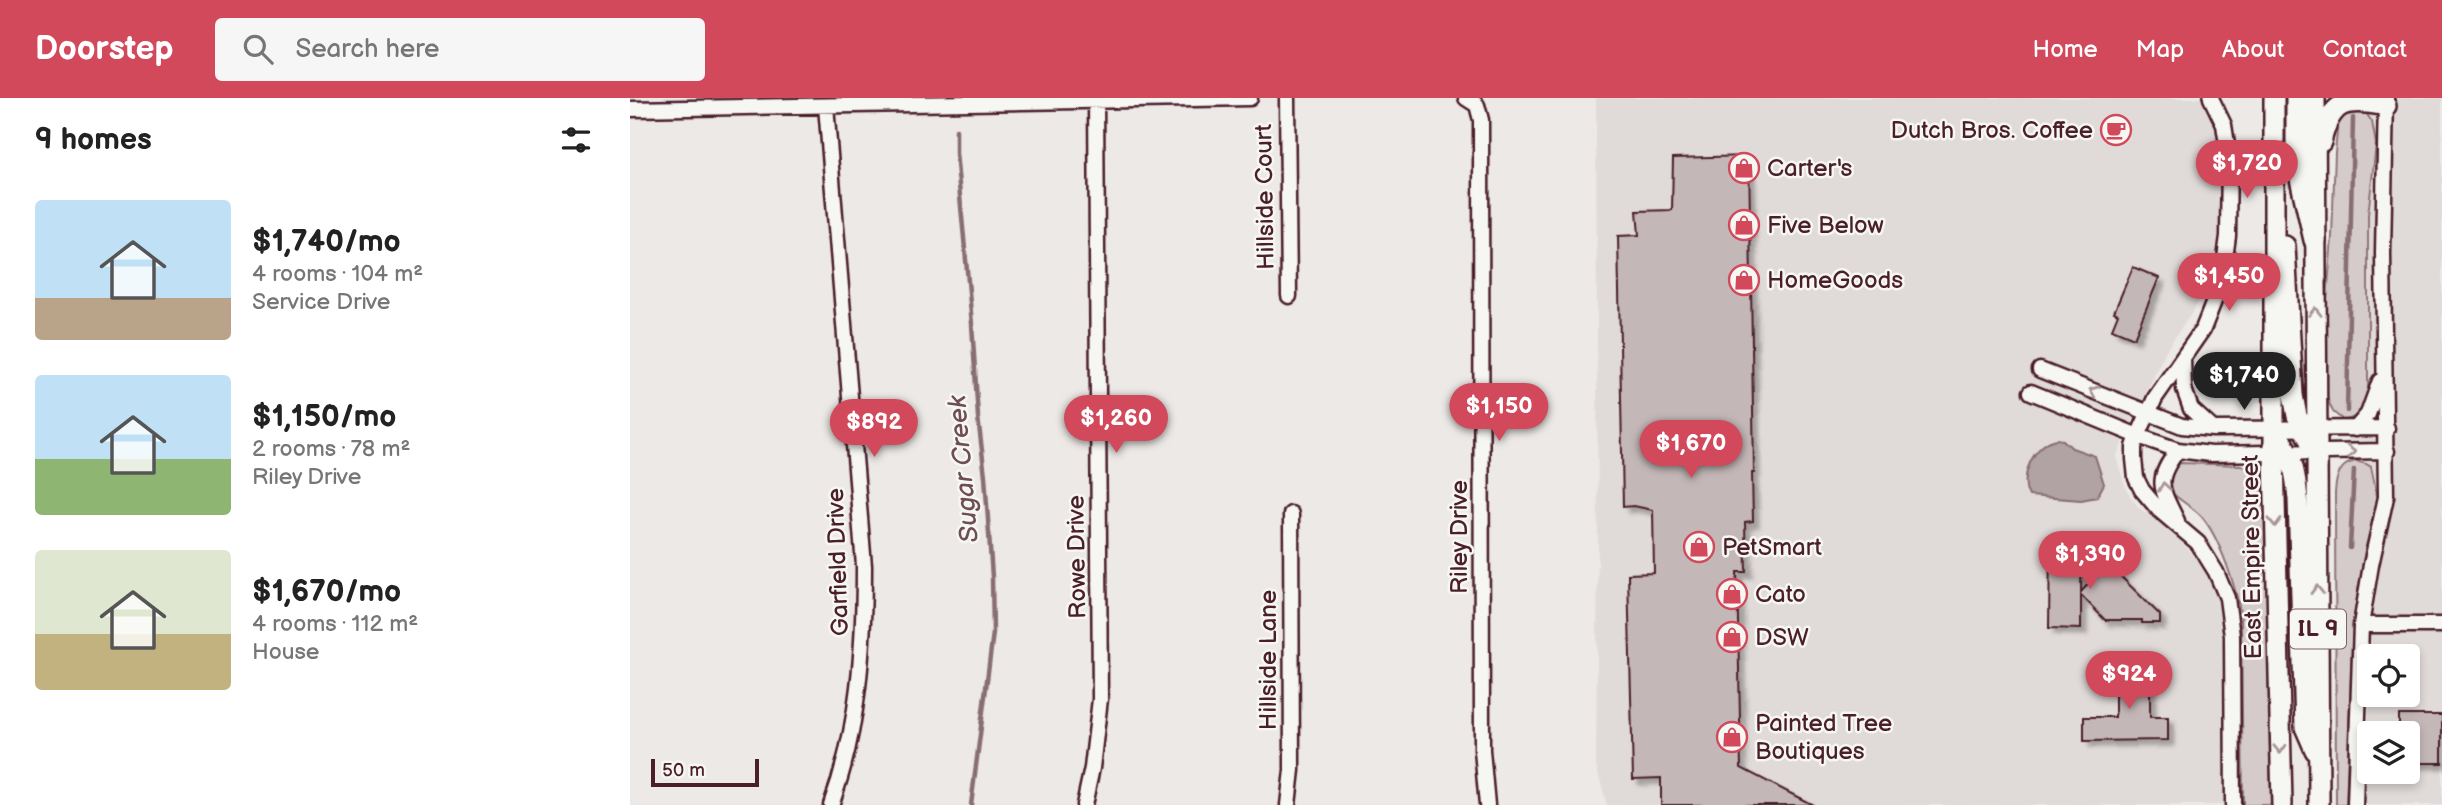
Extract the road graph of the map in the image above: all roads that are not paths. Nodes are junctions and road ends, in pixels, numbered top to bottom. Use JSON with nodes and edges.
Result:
{"nodes":[{"id":1,"x":1250,"y":98,"type":"edge"},
{"id":2,"x":1287,"y":98,"type":"edge"},
{"id":3,"x":2211,"y":98,"type":"edge"},
{"id":4,"x":2274,"y":98,"type":"edge"},
{"id":5,"x":2297,"y":98,"type":"edge"},
{"id":6,"x":2315,"y":98,"type":"edge"},
{"id":7,"x":1096,"y":99,"type":"edge"},
{"id":8,"x":1470,"y":100,"type":"edge"},
{"id":9,"x":2386,"y":102,"type":"edge"},
{"id":10,"x":826,"y":106,"type":"junction"},
{"id":11,"x":630,"y":108,"type":"edge"},
{"id":12,"x":2315,"y":170,"type":"junction"},
{"id":13,"x":2274,"y":210,"type":"junction"},
{"id":14,"x":2315,"y":240,"type":"junction"},
{"id":15,"x":1289,"y":296,"type":"dead end"},
{"id":16,"x":2183,"y":357,"type":"junction"},
{"id":17,"x":2383,"y":369,"type":"junction"},
{"id":18,"x":2040,"y":370,"type":"dead end"},
{"id":19,"x":2031,"y":392,"type":"dead end"},
{"id":20,"x":2148,"y":413,"type":"junction"},
{"id":21,"x":2387,"y":428,"type":"junction"},
{"id":22,"x":2213,"y":429,"type":"junction"},
{"id":23,"x":2274,"y":429,"type":"junction"},
{"id":24,"x":2309,"y":429,"type":"junction"},
{"id":25,"x":2355,"y":429,"type":"junction"},
{"id":26,"x":2138,"y":436,"type":"junction"},
{"id":27,"x":2178,"y":450,"type":"junction"},
{"id":28,"x":2387,"y":452,"type":"junction"},
{"id":29,"x":2316,"y":453,"type":"junction"},
{"id":30,"x":2282,"y":454,"type":"junction"},
{"id":31,"x":1291,"y":514,"type":"dead end"},
{"id":32,"x":2179,"y":525,"type":"junction"},
{"id":33,"x":2361,"y":625,"type":"junction"},
{"id":34,"x":2442,"y":625,"type":"edge"},
{"id":35,"x":2319,"y":761,"type":"junction"},
{"id":36,"x":831,"y":805,"type":"edge"},
{"id":37,"x":1084,"y":805,"type":"edge"},
{"id":38,"x":1288,"y":805,"type":"edge"},
{"id":39,"x":1487,"y":805,"type":"edge"},
{"id":40,"x":2233,"y":805,"type":"edge"},
{"id":41,"x":2282,"y":805,"type":"edge"},
{"id":42,"x":2319,"y":805,"type":"edge"},
{"id":43,"x":2355,"y":805,"type":"edge"}],
"edges":[{"from":1,"to":7,"type":"street"},
{"from":2,"to":15,"type":"street","name":"Hillside Court"},
{"from":3,"to":16,"type":"street"},
{"from":4,"to":13,"type":"main road","name":"East Empire Street","number":"IL 9"},
{"from":5,"to":14,"type":"highway"},
{"from":6,"to":12,"type":"main road","number":"IL 9"},
{"from":7,"to":10,"type":"street"},
{"from":7,"to":37,"type":"street","name":"Rowe Drive"},
{"from":8,"to":39,"type":"street","name":"Riley Drive"},
{"from":9,"to":12,"type":"main road"},
{"from":9,"to":17,"type":"street"},
{"from":10,"to":11,"type":"street"},
{"from":10,"to":36,"type":"street","name":"Garfield Drive"},
{"from":12,"to":14,"type":"main road","number":"IL 9"},
{"from":13,"to":23,"type":"main road","name":"East Empire Street","number":"IL 9"},
{"from":13,"to":24,"type":"main road"},
{"from":24,"to":14,"type":"main road","number":"IL 9","one_way":true},
{"from":16,"to":20,"type":"street"},
{"from":16,"to":22,"type":"street"},
{"from":17,"to":21,"type":"street"},
{"from":17,"to":25,"type":"street"},
{"from":20,"to":18,"type":"street","one_way":true},
{"from":19,"to":26,"type":"street"},
{"from":20,"to":22,"type":"street"},
{"from":20,"to":26,"type":"street"},
{"from":21,"to":25,"type":"street"},
{"from":21,"to":28,"type":"street"},
{"from":22,"to":23,"type":"street"},
{"from":23,"to":24,"type":"street"},
{"from":23,"to":30,"type":"main road","name":"East Empire Street","number":"IL 9"},
{"from":24,"to":25,"type":"street"},
{"from":24,"to":29,"type":"main road","number":"IL 9"},
{"from":26,"to":27,"type":"street"},
{"from":26,"to":32,"type":"street"},
{"from":27,"to":30,"type":"street"},
{"from":32,"to":27,"type":"street","one_way":true},
{"from":29,"to":28,"type":"street","one_way":true},
{"from":28,"to":33,"type":"street"},
{"from":29,"to":30,"type":"street"},
{"from":35,"to":29,"type":"main road","number":"IL 9","one_way":true},
{"from":30,"to":35,"type":"main road"},
{"from":30,"to":41,"type":"main road","name":"East Empire Street","number":"IL 9","one_way":true},
{"from":31,"to":38,"type":"street","name":"Hillside Lane"},
{"from":32,"to":40,"type":"street"},
{"from":33,"to":34,"type":"street"},
{"from":33,"to":43,"type":"street"},
{"from":35,"to":42,"type":"main road","number":"IL 9"}]}
